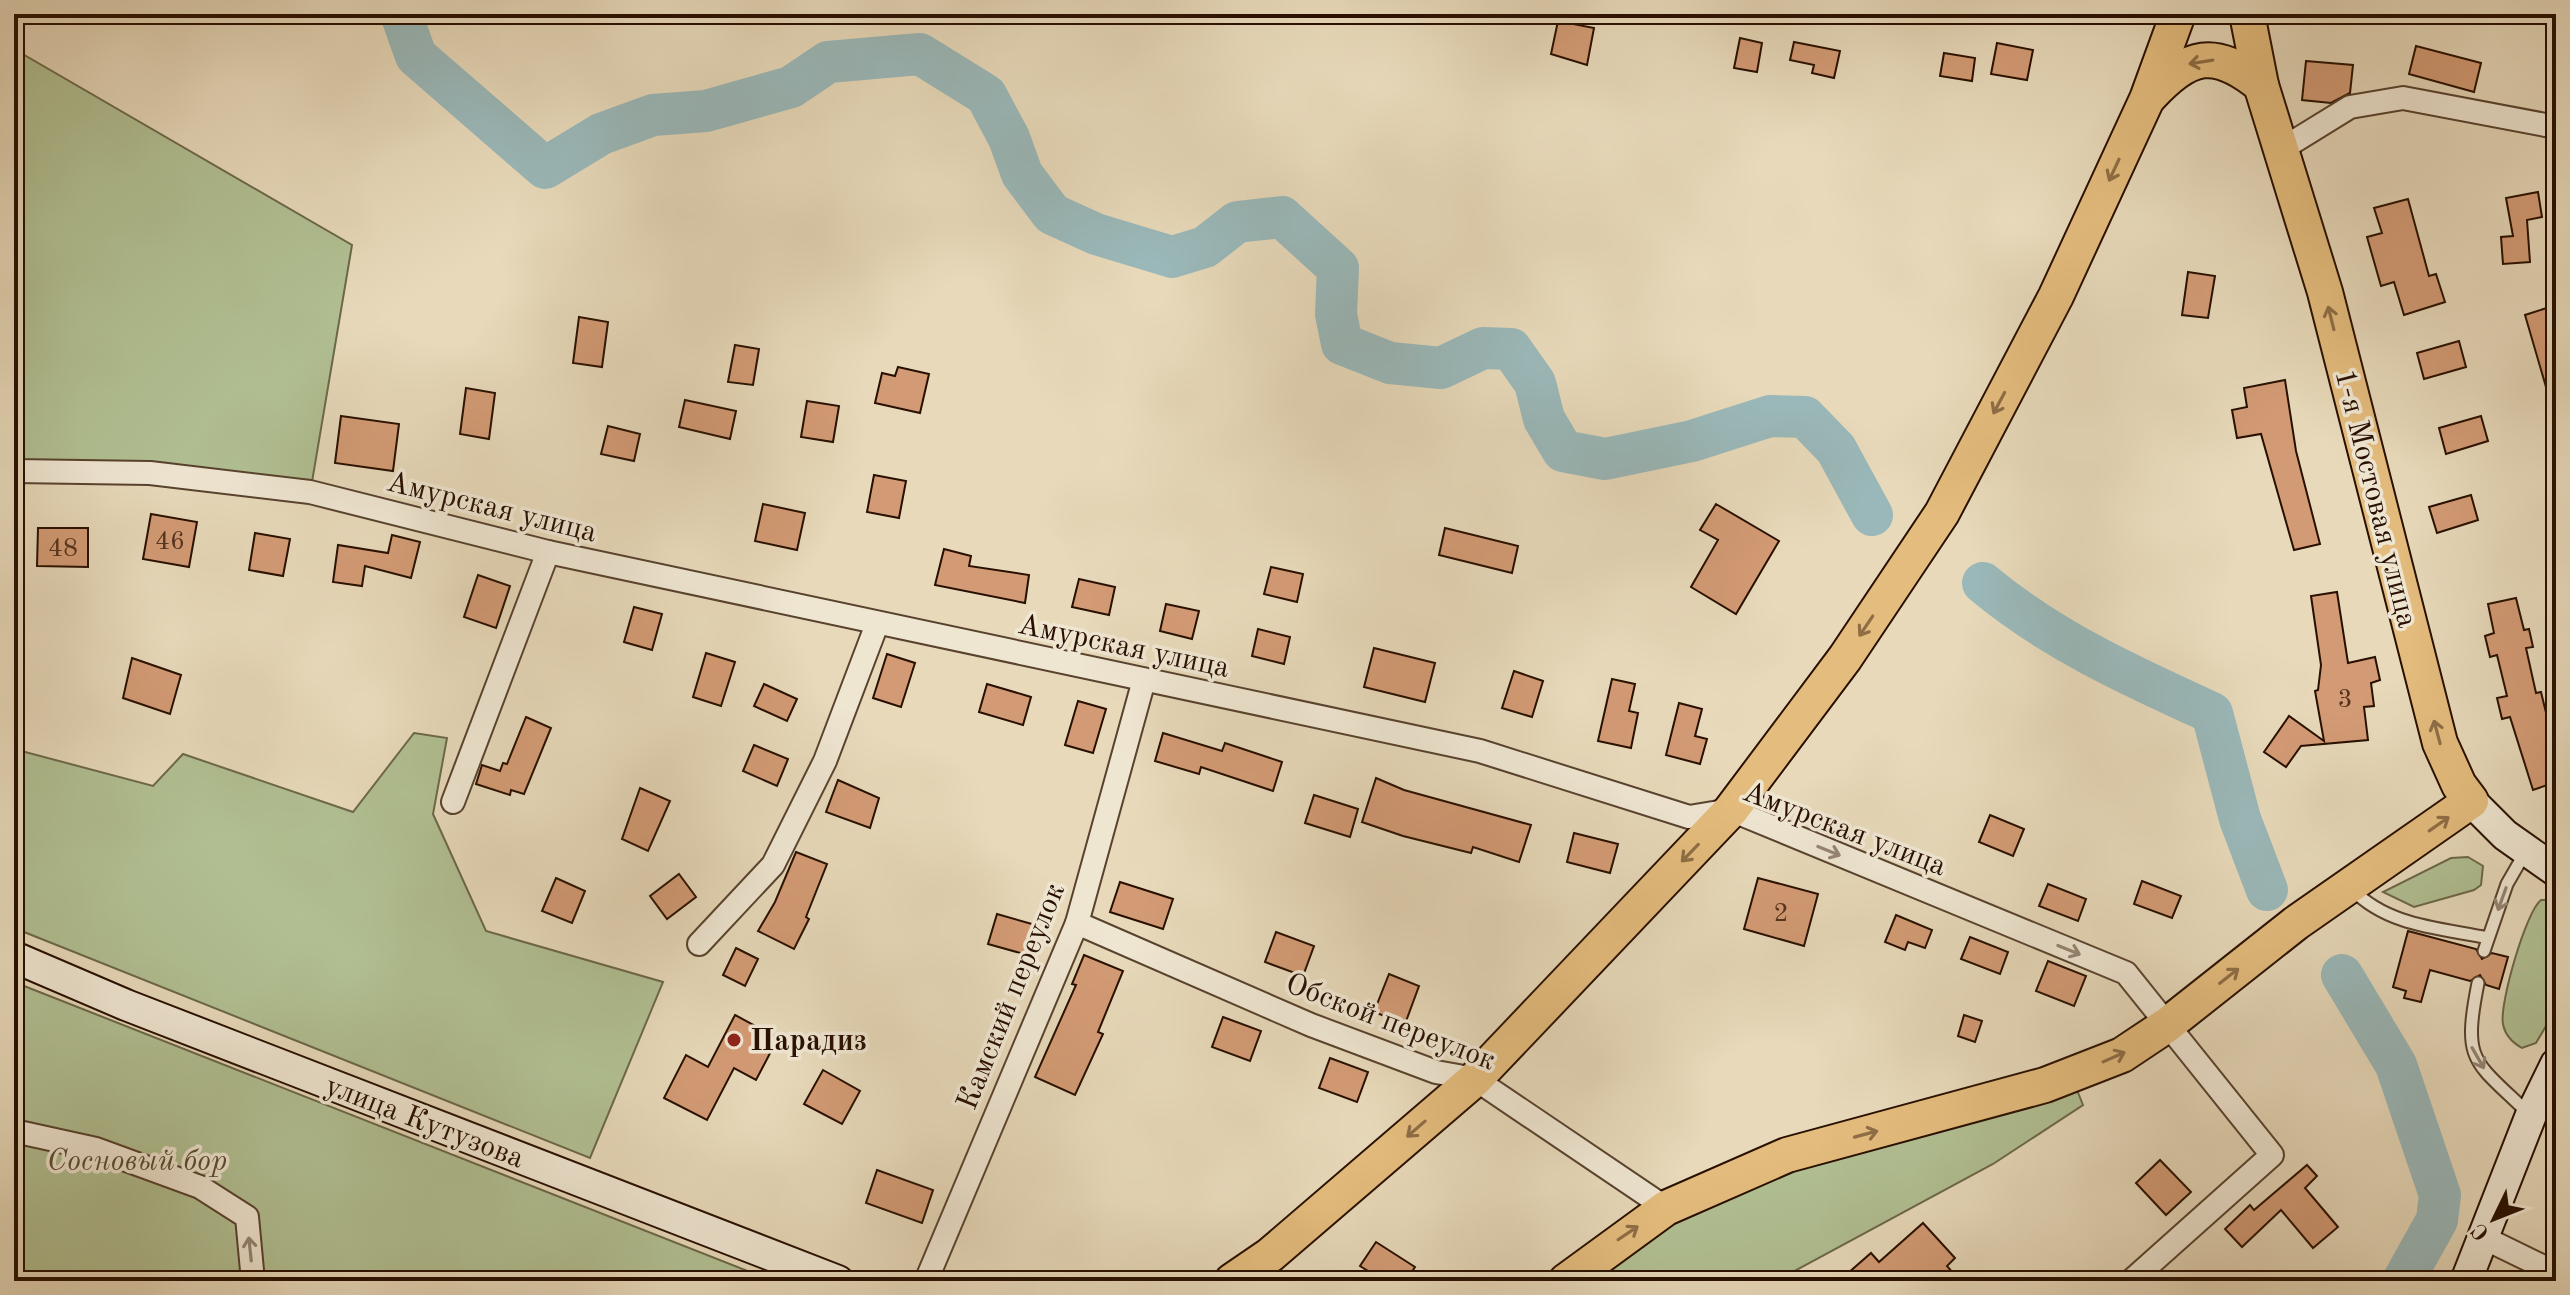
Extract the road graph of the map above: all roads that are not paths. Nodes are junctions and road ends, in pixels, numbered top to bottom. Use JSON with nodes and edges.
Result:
{"nodes":[{"id":1,"x":2178,"y":14,"type":"edge"},
{"id":2,"x":2247,"y":14,"type":"edge"},
{"id":3,"x":2261,"y":85,"type":"junction"},
{"id":4,"x":2147,"y":99,"type":"junction"},
{"id":5,"x":2556,"y":127,"type":"edge"},
{"id":6,"x":2282,"y":149,"type":"junction"},
{"id":7,"x":14,"y":471,"type":"edge"},
{"id":8,"x":548,"y":552,"type":"junction"},
{"id":9,"x":877,"y":624,"type":"junction"},
{"id":10,"x":1144,"y":680,"type":"junction"},
{"id":11,"x":2471,"y":801,"type":"junction"},
{"id":12,"x":453,"y":802,"type":"dead end"},
{"id":13,"x":1731,"y":810,"type":"junction"},
{"id":14,"x":2526,"y":851,"type":"junction"},
{"id":15,"x":2556,"y":871,"type":"edge"},
{"id":16,"x":2349,"y":886,"type":"junction"},
{"id":17,"x":1077,"y":923,"type":"junction"},
{"id":18,"x":2488,"y":938,"type":"junction"},
{"id":19,"x":699,"y":944,"type":"dead end"},
{"id":20,"x":2484,"y":951,"type":"dead end"},
{"id":21,"x":14,"y":957,"type":"edge"},
{"id":22,"x":2478,"y":983,"type":"dead end"},
{"id":23,"x":2167,"y":1025,"type":"junction"},
{"id":24,"x":2556,"y":1064,"type":"edge"},
{"id":25,"x":1475,"y":1079,"type":"junction"},
{"id":26,"x":2531,"y":1115,"type":"junction"},
{"id":27,"x":14,"y":1131,"type":"edge"},
{"id":28,"x":1666,"y":1208,"type":"junction"},
{"id":29,"x":2482,"y":1237,"type":"junction"},
{"id":30,"x":2556,"y":1273,"type":"edge"},
{"id":31,"x":253,"y":1281,"type":"edge"},
{"id":32,"x":838,"y":1281,"type":"edge"},
{"id":33,"x":926,"y":1281,"type":"edge"},
{"id":34,"x":1232,"y":1281,"type":"edge"},
{"id":35,"x":1566,"y":1281,"type":"edge"},
{"id":36,"x":2131,"y":1281,"type":"edge"},
{"id":37,"x":2466,"y":1281,"type":"edge"}],
"edges":[{"from":1,"to":4,"type":"main road"},
{"from":2,"to":3,"type":"main road","name":"1-я Мостовая улица"},
{"from":3,"to":4,"type":"main road","one_way":true},
{"from":3,"to":6,"type":"main road","name":"1-я Мостовая улица"},
{"from":4,"to":13,"type":"main road","one_way":true},
{"from":5,"to":6,"type":"street"},
{"from":11,"to":6,"type":"main road","name":"1-я Мостовая улица","one_way":true},
{"from":7,"to":8,"type":"street","name":"Амурская улица"},
{"from":8,"to":9,"type":"street","name":"Амурская улица"},
{"from":8,"to":12,"type":"street"},
{"from":9,"to":10,"type":"street","name":"Амурская улица"},
{"from":9,"to":19,"type":"street"},
{"from":10,"to":13,"type":"street","name":"Амурская улица"},
{"from":10,"to":17,"type":"street","name":"Камский переулок"},
{"from":11,"to":14,"type":"street","name":"1-я Мостовая улица"},
{"from":16,"to":11,"type":"main road","one_way":true},
{"from":13,"to":23,"type":"street","name":"Амурская улица","one_way":true},
{"from":13,"to":25,"type":"main road","one_way":true},
{"from":14,"to":15,"type":"street","name":"1-я Мостовая улица"},
{"from":14,"to":18,"type":"lane","one_way":true},
{"from":16,"to":18,"type":"lane"},
{"from":23,"to":16,"type":"main road","one_way":true},
{"from":17,"to":25,"type":"street","name":"Обской переулок"},
{"from":17,"to":33,"type":"street","name":"Камский переулок"},
{"from":18,"to":20,"type":"lane"},
{"from":21,"to":32,"type":"street","name":"улица Кутузова"},
{"from":22,"to":26,"type":"lane","one_way":true},
{"from":28,"to":23,"type":"main road","one_way":true},
{"from":23,"to":36,"type":"street","name":"Амурская улица"},
{"from":24,"to":26,"type":"street"},
{"from":25,"to":28,"type":"street","name":"Обской переулок"},
{"from":25,"to":34,"type":"main road","one_way":true},
{"from":26,"to":29,"type":"street"},
{"from":31,"to":27,"type":"street","one_way":true},
{"from":35,"to":28,"type":"main road","one_way":true},
{"from":29,"to":30,"type":"street"},
{"from":29,"to":37,"type":"street"}]}
